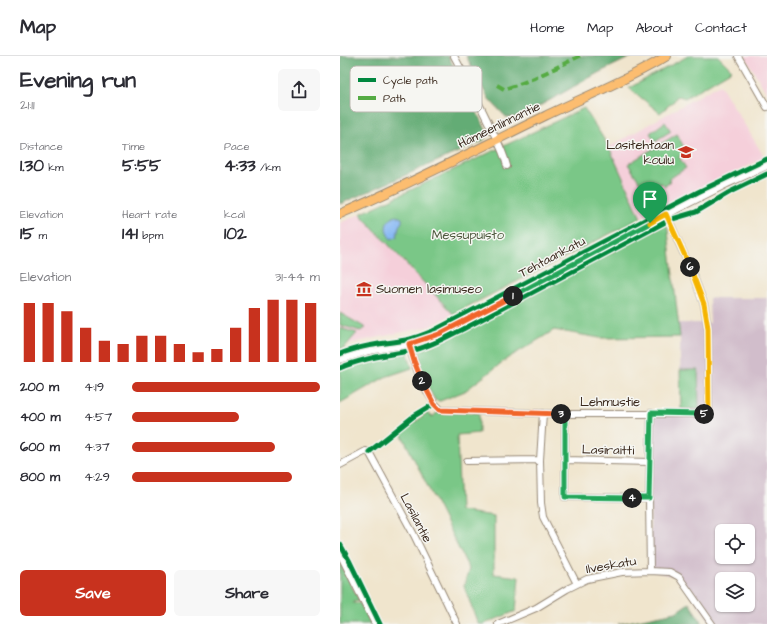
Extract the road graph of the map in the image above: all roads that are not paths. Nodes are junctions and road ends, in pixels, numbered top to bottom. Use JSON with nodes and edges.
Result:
{"nodes":[{"id":1,"x":454,"y":56,"type":"edge"},
{"id":2,"x":668,"y":56,"type":"edge"},
{"id":3,"x":734,"y":56,"type":"edge"},
{"id":4,"x":738,"y":56,"type":"edge"},
{"id":5,"x":742,"y":64,"type":"junction"},
{"id":6,"x":459,"y":66,"type":"edge"},
{"id":7,"x":767,"y":107,"type":"edge"},
{"id":8,"x":482,"y":108,"type":"edge"},
{"id":9,"x":497,"y":139,"type":"junction"},
{"id":10,"x":508,"y":166,"type":"dead end"},
{"id":11,"x":767,"y":166,"type":"edge"},
{"id":12,"x":340,"y":214,"type":"edge"},
{"id":13,"x":666,"y":214,"type":"junction"},
{"id":14,"x":409,"y":344,"type":"junction"},
{"id":15,"x":340,"y":360,"type":"edge"},
{"id":16,"x":543,"y":413,"type":"junction"},
{"id":17,"x":651,"y":413,"type":"junction"},
{"id":18,"x":565,"y":414,"type":"junction"},
{"id":19,"x":540,"y":460,"type":"junction"},
{"id":20,"x":565,"y":460,"type":"junction"},
{"id":21,"x":467,"y":461,"type":"dead end"},
{"id":22,"x":650,"y":462,"type":"junction"},
{"id":23,"x":340,"y":465,"type":"edge"},
{"id":24,"x":649,"y":498,"type":"junction"},
{"id":25,"x":340,"y":554,"type":"edge"},
{"id":26,"x":650,"y":571,"type":"junction"},
{"id":27,"x":577,"y":584,"type":"junction"},
{"id":28,"x":375,"y":624,"type":"edge"},
{"id":29,"x":457,"y":624,"type":"edge"},
{"id":30,"x":498,"y":624,"type":"edge"},
{"id":31,"x":712,"y":624,"type":"edge"}],
"edges":[{"from":1,"to":6,"type":"street"},
{"from":2,"to":9,"type":"main road","name":"Hämeenlinnantie"},
{"from":3,"to":5,"type":"street"},
{"from":4,"to":5,"type":"street"},
{"from":5,"to":7,"type":"street"},
{"from":8,"to":9,"type":"street"},
{"from":9,"to":10,"type":"street"},
{"from":9,"to":12,"type":"main road","name":"Hämeenlinnantie"},
{"from":11,"to":13,"type":"street","name":"Tehtaankatu"},
{"from":13,"to":14,"type":"street","name":"Tehtaankatu"},
{"from":13,"to":17,"type":"street","name":"Lehmustie"},
{"from":14,"to":15,"type":"street","name":"Tehtaankatu"},
{"from":14,"to":16,"type":"street","name":"Lehmustie"},
{"from":16,"to":18,"type":"street","name":"Lehmustie"},
{"from":16,"to":19,"type":"street"},
{"from":17,"to":18,"type":"street","name":"Lehmustie"},
{"from":17,"to":22,"type":"street"},
{"from":18,"to":20,"type":"street"},
{"from":19,"to":21,"type":"street"},
{"from":19,"to":27,"type":"street"},
{"from":20,"to":22,"type":"street","name":"Lasiraitti"},
{"from":20,"to":24,"type":"street"},
{"from":22,"to":24,"type":"street"},
{"from":23,"to":29,"type":"street","name":"Lasilantie"},
{"from":24,"to":26,"type":"street"},
{"from":25,"to":28,"type":"street"},
{"from":26,"to":27,"type":"street","name":"Ilveskatu"},
{"from":26,"to":31,"type":"street","name":"Ilveskatu"},
{"from":27,"to":30,"type":"street","name":"Ilveskatu"}]}
